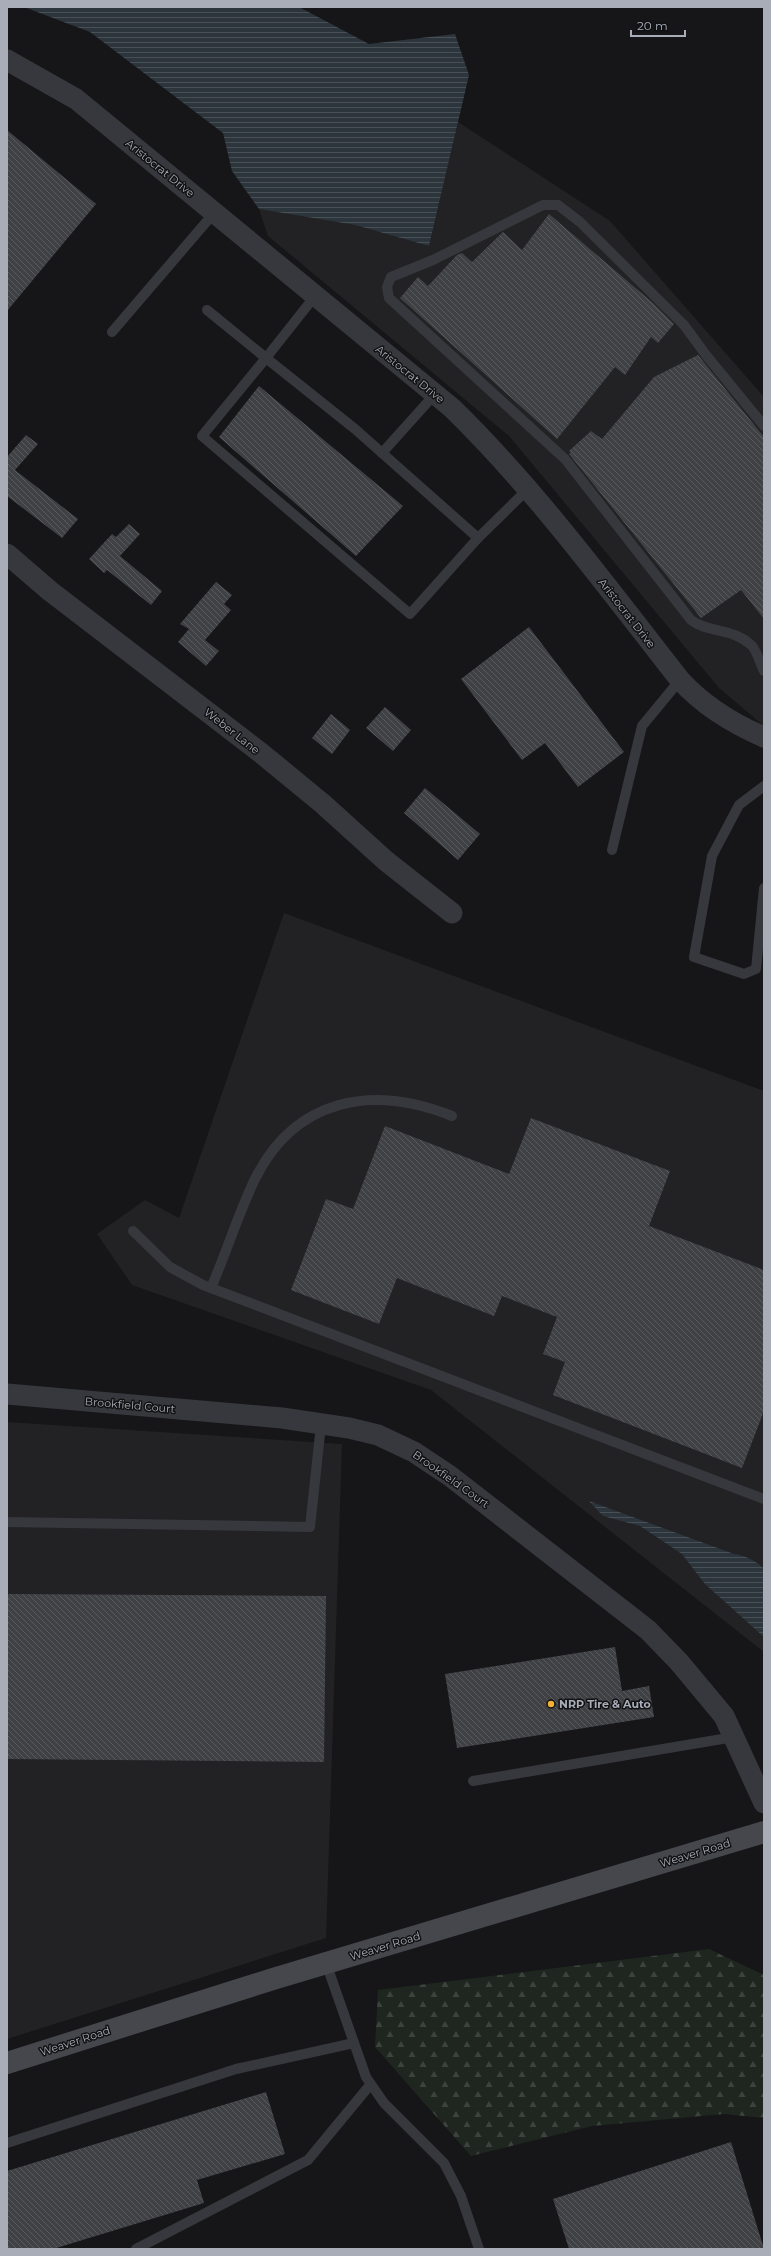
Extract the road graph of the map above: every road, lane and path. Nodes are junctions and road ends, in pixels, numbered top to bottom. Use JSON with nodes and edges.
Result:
{"nodes":[{"id":1,"x":7,"y":60,"type":"edge"},
{"id":2,"x":214,"y":213,"type":"junction"},
{"id":3,"x":315,"y":296,"type":"junction"},
{"id":4,"x":207,"y":310,"type":"dead end"},
{"id":5,"x":112,"y":332,"type":"dead end"},
{"id":6,"x":266,"y":358,"type":"junction"},
{"id":7,"x":435,"y":394,"type":"junction"},
{"id":8,"x":764,"y":426,"type":"edge"},
{"id":9,"x":382,"y":453,"type":"junction"},
{"id":10,"x":528,"y":488,"type":"junction"},
{"id":11,"x":478,"y":538,"type":"junction"},
{"id":12,"x":7,"y":554,"type":"edge"},
{"id":13,"x":764,"y":671,"type":"edge"},
{"id":14,"x":680,"y":680,"type":"junction"},
{"id":15,"x":764,"y":737,"type":"edge"},
{"id":16,"x":764,"y":786,"type":"edge"},
{"id":17,"x":612,"y":850,"type":"dead end"},
{"id":18,"x":764,"y":888,"type":"edge"},
{"id":19,"x":452,"y":913,"type":"dead end"},
{"id":20,"x":452,"y":1116,"type":"dead end"},
{"id":21,"x":132,"y":1230,"type":"dead end"},
{"id":22,"x":212,"y":1288,"type":"junction"},
{"id":23,"x":7,"y":1394,"type":"edge"},
{"id":24,"x":321,"y":1425,"type":"junction"},
{"id":25,"x":764,"y":1500,"type":"edge"},
{"id":26,"x":7,"y":1522,"type":"edge"},
{"id":27,"x":734,"y":1737,"type":"junction"},
{"id":28,"x":473,"y":1781,"type":"dead end"},
{"id":29,"x":764,"y":1803,"type":"edge"},
{"id":30,"x":764,"y":1832,"type":"edge"},
{"id":31,"x":326,"y":1964,"type":"junction"},
{"id":32,"x":354,"y":2043,"type":"junction"},
{"id":33,"x":7,"y":2063,"type":"edge"},
{"id":34,"x":370,"y":2084,"type":"junction"},
{"id":35,"x":7,"y":2143,"type":"edge"},
{"id":36,"x":136,"y":2249,"type":"edge"},
{"id":37,"x":479,"y":2249,"type":"edge"}],
"edges":[{"from":1,"to":2,"type":"street","name":"Aristocrat Drive"},
{"from":2,"to":3,"type":"street","name":"Aristocrat Drive"},
{"from":2,"to":5,"type":"lane"},
{"from":3,"to":6,"type":"lane"},
{"from":3,"to":7,"type":"street","name":"Aristocrat Drive"},
{"from":4,"to":6,"type":"lane"},
{"from":6,"to":9,"type":"lane"},
{"from":6,"to":11,"type":"lane"},
{"from":7,"to":9,"type":"lane"},
{"from":7,"to":10,"type":"street","name":"Aristocrat Drive"},
{"from":8,"to":13,"type":"lane"},
{"from":9,"to":11,"type":"lane"},
{"from":10,"to":11,"type":"lane"},
{"from":10,"to":14,"type":"street","name":"Aristocrat Drive"},
{"from":12,"to":19,"type":"street","name":"Weber Lane"},
{"from":14,"to":15,"type":"street","name":"Aristocrat Drive"},
{"from":14,"to":17,"type":"lane"},
{"from":16,"to":18,"type":"lane"},
{"from":20,"to":22,"type":"lane"},
{"from":21,"to":22,"type":"lane"},
{"from":22,"to":25,"type":"lane"},
{"from":23,"to":24,"type":"street","name":"Brookfield Court"},
{"from":24,"to":26,"type":"lane"},
{"from":24,"to":27,"type":"street","name":"Brookfield Court"},
{"from":27,"to":28,"type":"lane"},
{"from":27,"to":29,"type":"street","name":"Brookfield Court"},
{"from":30,"to":31,"type":"main road","name":"Weaver Road"},
{"from":31,"to":32,"type":"lane"},
{"from":31,"to":33,"type":"main road","name":"Weaver Road"},
{"from":32,"to":34,"type":"lane"},
{"from":32,"to":35,"type":"lane"},
{"from":34,"to":36,"type":"lane"},
{"from":34,"to":37,"type":"lane"}]}
